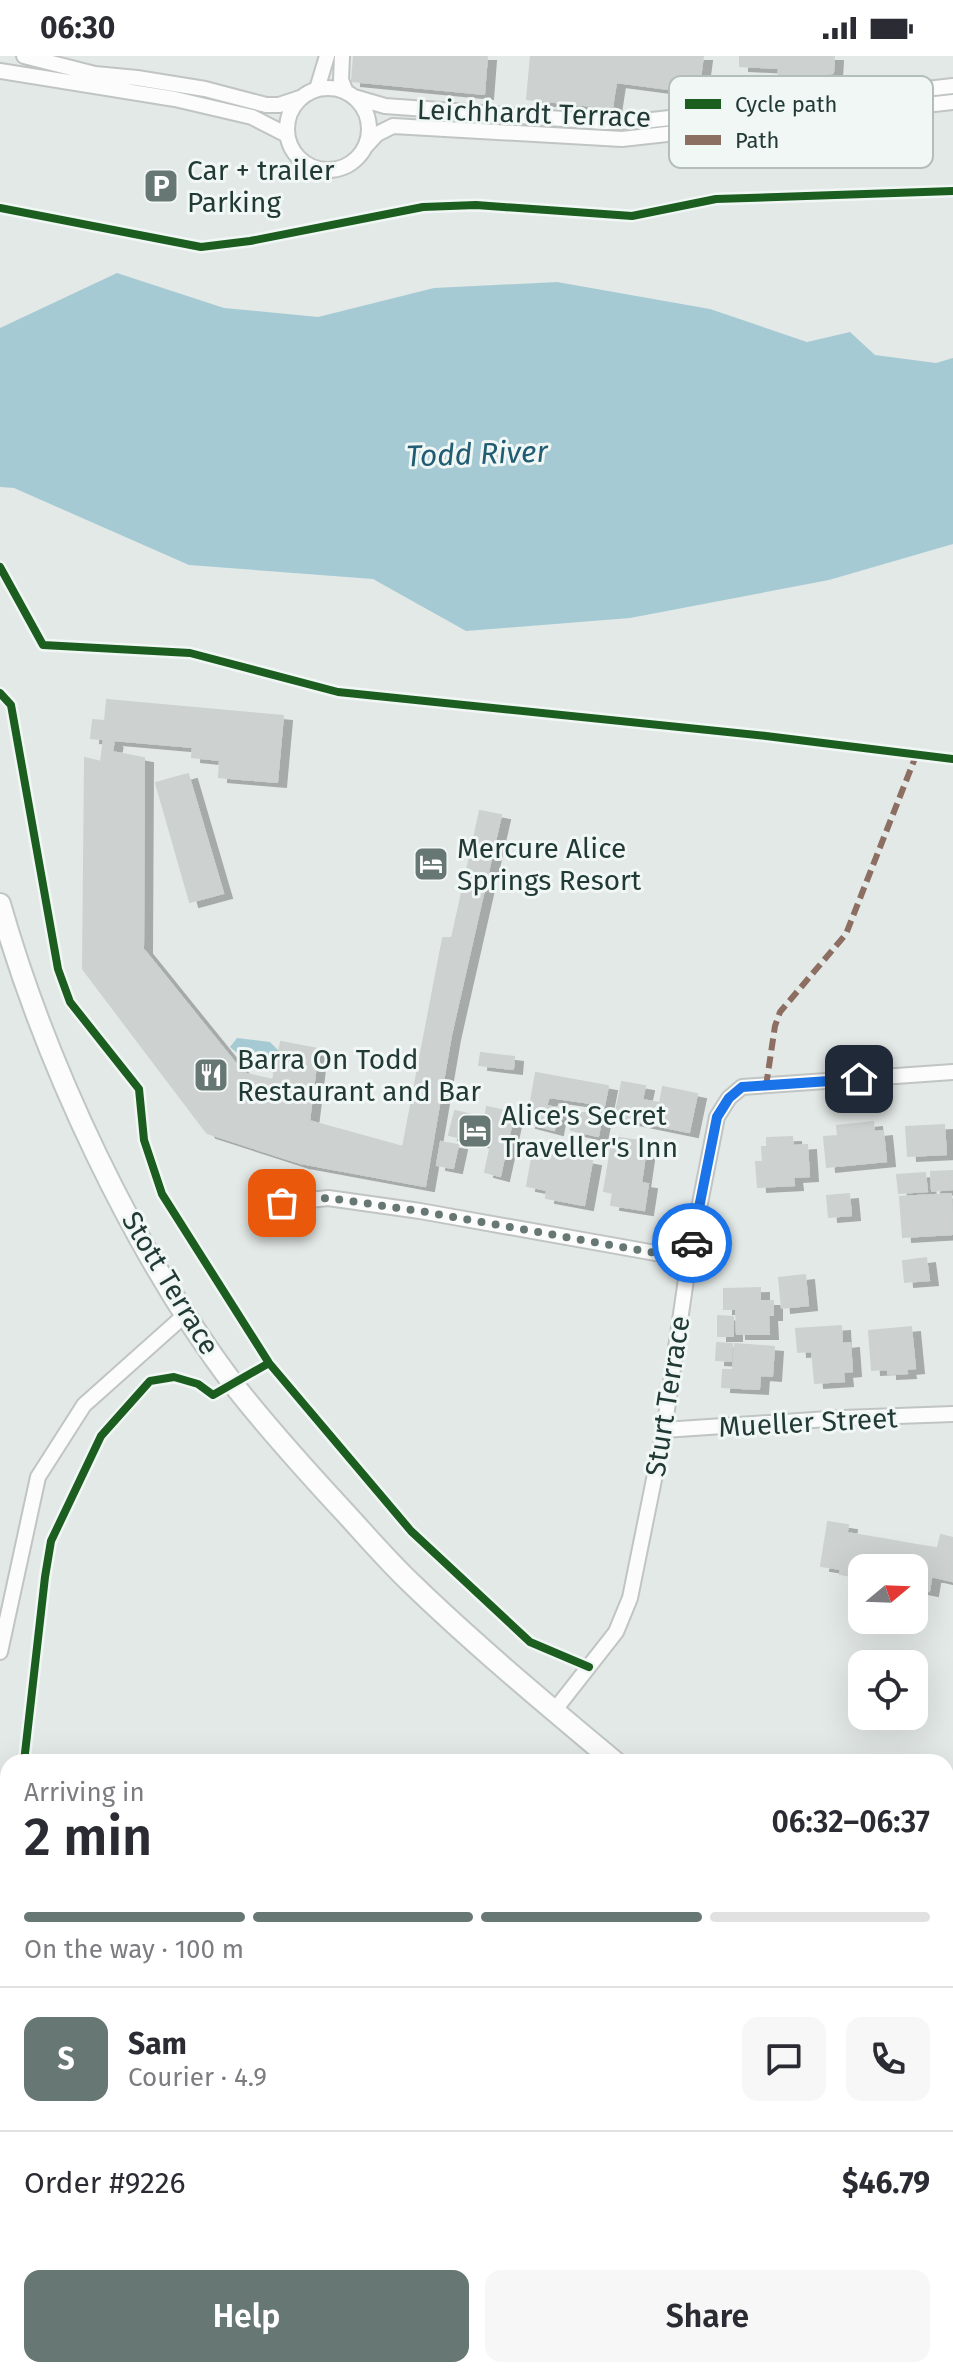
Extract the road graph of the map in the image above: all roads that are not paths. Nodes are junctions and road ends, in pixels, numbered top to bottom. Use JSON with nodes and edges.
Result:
{"nodes":[{"id":1,"x":24,"y":56,"type":"edge"},
{"id":2,"x":327,"y":56,"type":"edge"},
{"id":3,"x":342,"y":56,"type":"edge"},
{"id":4,"x":0,"y":71,"type":"edge"},
{"id":5,"x":953,"y":86,"type":"edge"},
{"id":6,"x":933,"y":88,"type":"edge"},
{"id":7,"x":317,"y":89,"type":"junction"},
{"id":8,"x":350,"y":94,"type":"junction"},
{"id":9,"x":300,"y":98,"type":"junction"},
{"id":10,"x":953,"y":102,"type":"edge"},
{"id":11,"x":933,"y":104,"type":"edge"},
{"id":12,"x":669,"y":116,"type":"edge"},
{"id":13,"x":669,"y":134,"type":"edge"},
{"id":14,"x":287,"y":135,"type":"junction"},
{"id":15,"x":365,"y":147,"type":"junction"},
{"id":16,"x":0,"y":904,"type":"edge"},
{"id":17,"x":953,"y":1072,"type":"edge"},
{"id":18,"x":282,"y":1203,"type":"dead end"},
{"id":19,"x":689,"y":1259,"type":"junction"},
{"id":20,"x":186,"y":1314,"type":"junction"},
{"id":21,"x":953,"y":1414,"type":"edge"},
{"id":22,"x":664,"y":1430,"type":"junction"},
{"id":23,"x":0,"y":1652,"type":"edge"},
{"id":24,"x":554,"y":1711,"type":"junction"},
{"id":25,"x":605,"y":1754,"type":"edge"}],
"edges":[{"from":1,"to":9,"type":"street"},
{"from":2,"to":7,"type":"street"},
{"from":3,"to":8,"type":"street"},
{"from":4,"to":14,"type":"street"},
{"from":5,"to":6,"type":"street","name":"Leichhardt Terrace"},
{"from":7,"to":8,"type":"street"},
{"from":7,"to":9,"type":"street"},
{"from":8,"to":12,"type":"street","name":"Leichhardt Terrace"},
{"from":8,"to":15,"type":"street"},
{"from":9,"to":14,"type":"street"},
{"from":10,"to":11,"type":"street","name":"Leichhardt Terrace"},
{"from":13,"to":15,"type":"street","name":"Leichhardt Terrace"},
{"from":14,"to":15,"type":"street"},
{"from":16,"to":20,"type":"main road","name":"Stott Terrace"},
{"from":17,"to":19,"type":"street","name":"Sturt Terrace"},
{"from":18,"to":19,"type":"street"},
{"from":19,"to":22,"type":"street","name":"Sturt Terrace"},
{"from":20,"to":23,"type":"street"},
{"from":20,"to":24,"type":"main road","name":"Stott Terrace"},
{"from":21,"to":22,"type":"street","name":"Mueller Street"},
{"from":22,"to":24,"type":"street","name":"Sturt Terrace"},
{"from":24,"to":25,"type":"main road","name":"Stott Terrace"}]}
